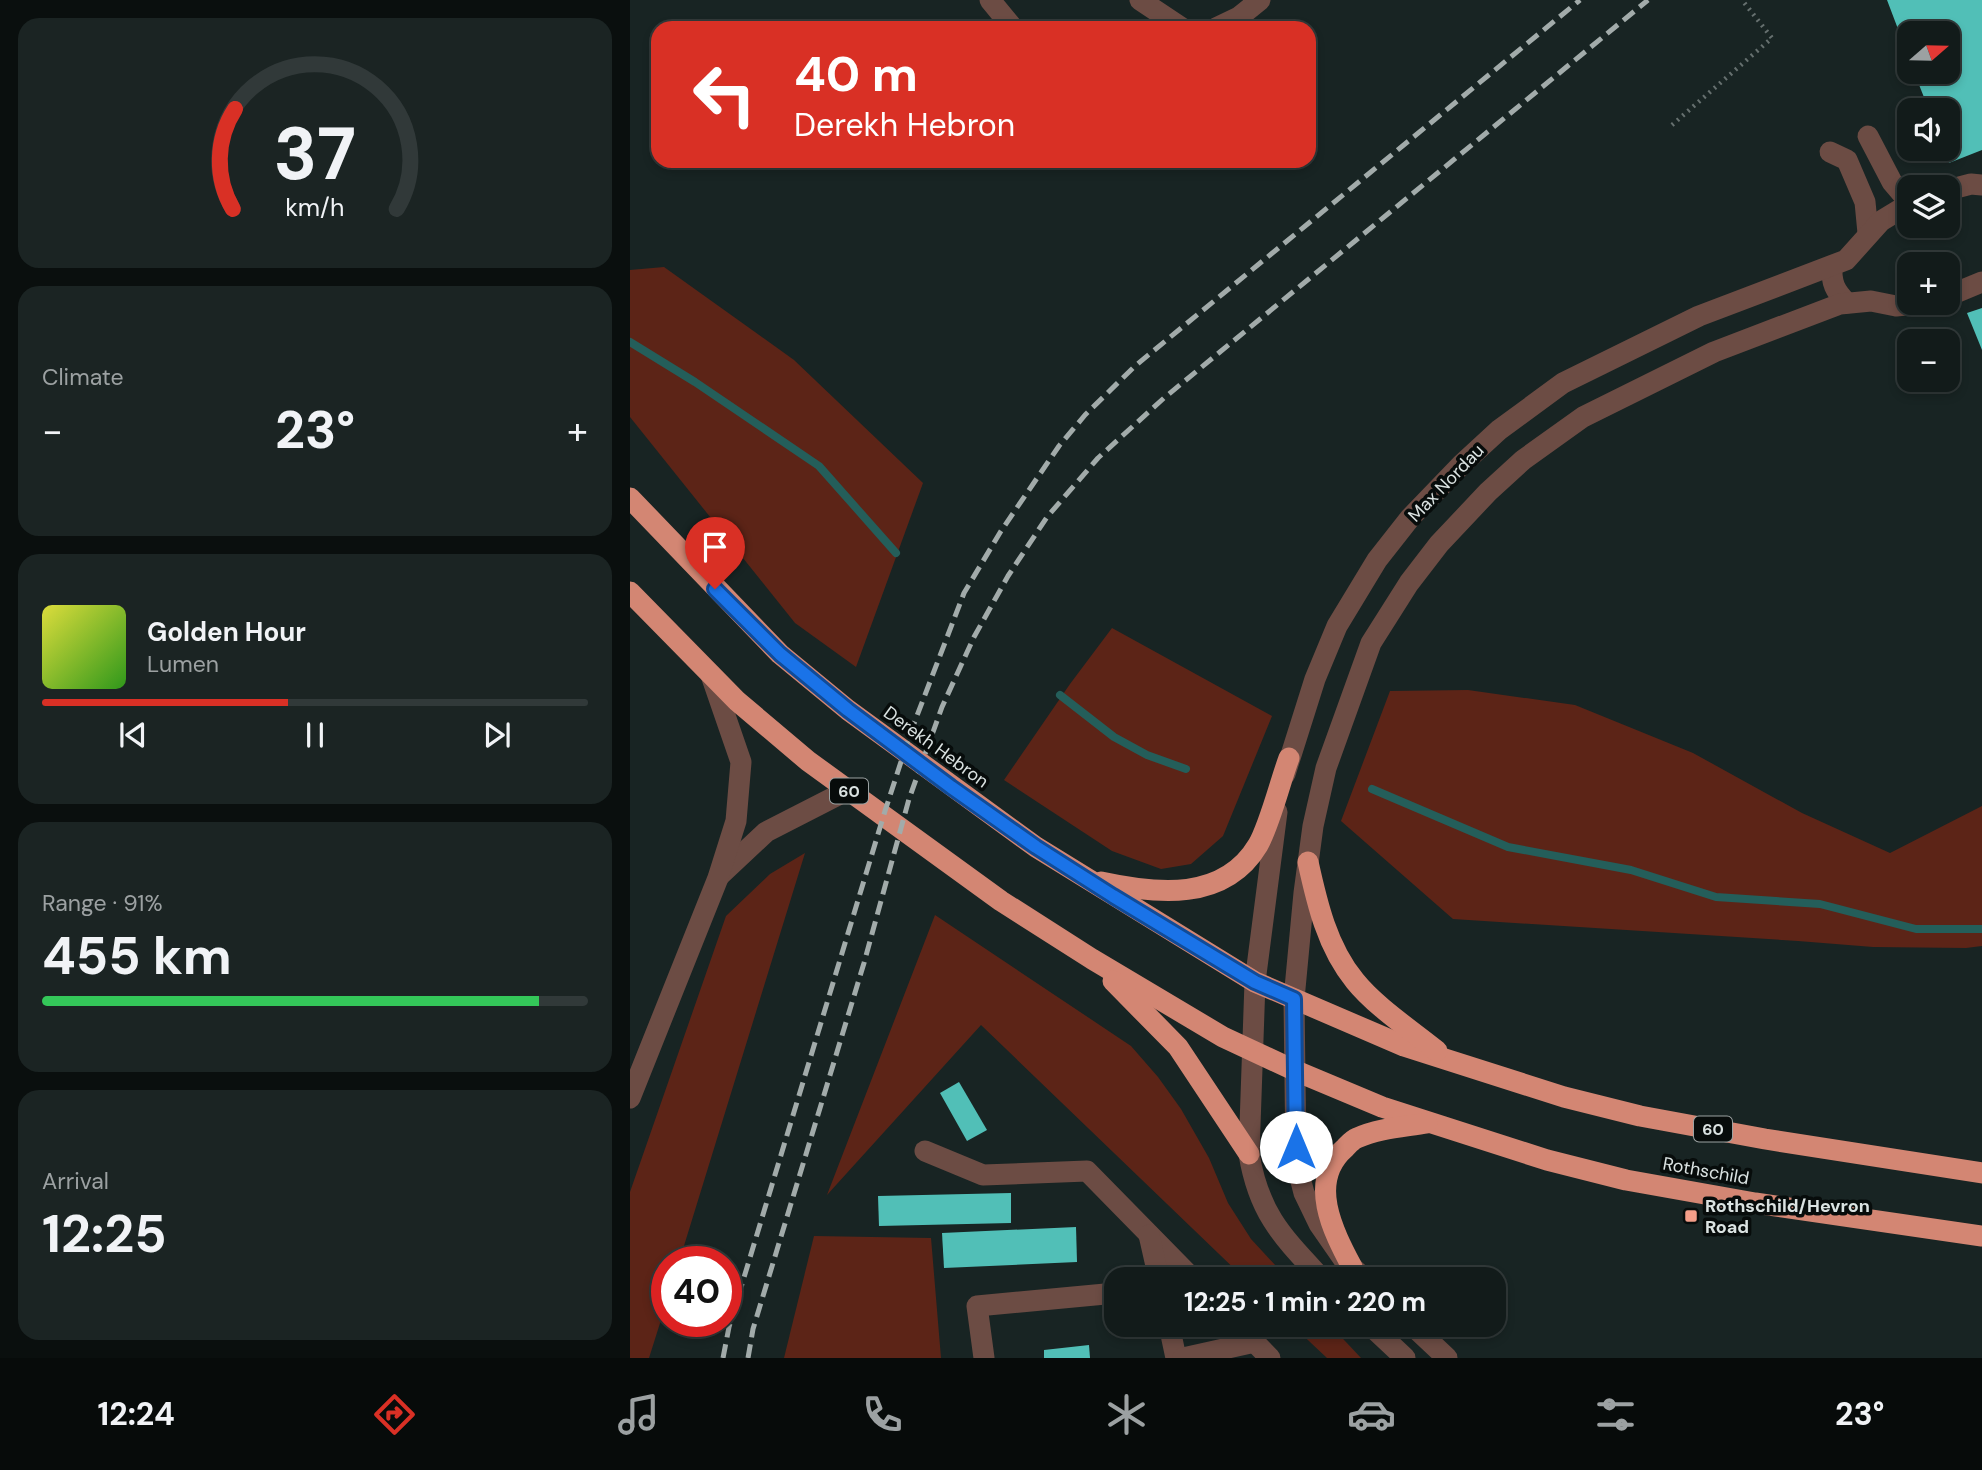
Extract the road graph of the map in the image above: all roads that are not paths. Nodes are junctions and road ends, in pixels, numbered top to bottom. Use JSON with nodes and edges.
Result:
{"nodes":[{"id":1,"x":990,"y":0,"type":"edge"},
{"id":2,"x":1140,"y":0,"type":"edge"},
{"id":3,"x":1260,"y":0,"type":"edge"},
{"id":4,"x":1007,"y":21,"type":"edge"},
{"id":5,"x":1172,"y":21,"type":"edge"},
{"id":6,"x":1231,"y":21,"type":"edge"},
{"id":7,"x":1868,"y":136,"type":"dead end"},
{"id":8,"x":1830,"y":152,"type":"dead end"},
{"id":9,"x":1897,"y":188,"type":"edge"},
{"id":10,"x":1897,"y":210,"type":"edge"},
{"id":11,"x":1868,"y":233,"type":"junction"},
{"id":12,"x":1832,"y":267,"type":"junction"},
{"id":13,"x":1982,"y":282,"type":"edge"},
{"id":14,"x":1960,"y":291,"type":"edge"},
{"id":15,"x":1847,"y":303,"type":"junction"},
{"id":16,"x":1897,"y":306,"type":"edge"},
{"id":17,"x":630,"y":498,"type":"edge"},
{"id":18,"x":630,"y":592,"type":"edge"},
{"id":19,"x":638,"y":609,"type":"edge"},
{"id":20,"x":711,"y":675,"type":"junction"},
{"id":21,"x":1289,"y":758,"type":"junction"},
{"id":22,"x":848,"y":790,"type":"junction"},
{"id":23,"x":1308,"y":862,"type":"junction"},
{"id":24,"x":718,"y":878,"type":"junction"},
{"id":25,"x":1087,"y":879,"type":"junction"},
{"id":26,"x":1092,"y":959,"type":"junction"},
{"id":27,"x":1255,"y":982,"type":"junction"},
{"id":28,"x":1294,"y":999,"type":"junction"},
{"id":29,"x":1253,"y":1051,"type":"junction"},
{"id":30,"x":1449,"y":1061,"type":"junction"},
{"id":31,"x":1296,"y":1071,"type":"junction"},
{"id":32,"x":630,"y":1098,"type":"edge"},
{"id":33,"x":1429,"y":1122,"type":"junction"},
{"id":34,"x":925,"y":1151,"type":"dead end"},
{"id":35,"x":1249,"y":1154,"type":"junction"},
{"id":36,"x":1982,"y":1173,"type":"edge"},
{"id":37,"x":1149,"y":1235,"type":"junction"},
{"id":38,"x":1982,"y":1236,"type":"edge"},
{"id":39,"x":1156,"y":1267,"type":"edge"},
{"id":40,"x":1181,"y":1267,"type":"edge"},
{"id":41,"x":1311,"y":1267,"type":"edge"},
{"id":42,"x":1353,"y":1267,"type":"edge"},
{"id":43,"x":1354,"y":1267,"type":"edge"},
{"id":44,"x":1104,"y":1294,"type":"edge"},
{"id":45,"x":1172,"y":1337,"type":"edge"},
{"id":46,"x":1250,"y":1337,"type":"edge"},
{"id":47,"x":1383,"y":1337,"type":"edge"},
{"id":48,"x":1425,"y":1337,"type":"edge"},
{"id":49,"x":1255,"y":1342,"type":"junction"},
{"id":50,"x":984,"y":1358,"type":"edge"},
{"id":51,"x":1176,"y":1358,"type":"edge"},
{"id":52,"x":1183,"y":1358,"type":"edge"},
{"id":53,"x":1270,"y":1358,"type":"edge"},
{"id":54,"x":1405,"y":1358,"type":"edge"},
{"id":55,"x":1447,"y":1358,"type":"edge"}],
"edges":[{"from":1,"to":4,"type":"street"},
{"from":2,"to":5,"type":"street"},
{"from":3,"to":6,"type":"street"},
{"from":7,"to":9,"type":"street"},
{"from":8,"to":11,"type":"street"},
{"from":10,"to":11,"type":"street","name":"Max Nordau"},
{"from":11,"to":12,"type":"street","name":"Max Nordau"},
{"from":12,"to":15,"type":"street"},
{"from":12,"to":21,"type":"street","name":"Max Nordau"},
{"from":13,"to":14,"type":"street"},
{"from":15,"to":16,"type":"street","name":"Max Nordau"},
{"from":15,"to":23,"type":"street","name":"Max Nordau"},
{"from":17,"to":25,"type":"highway","name":"Derekh Hebron","number":"60"},
{"from":18,"to":19,"type":"highway","number":"60"},
{"from":19,"to":20,"type":"highway","number":"60"},
{"from":20,"to":22,"type":"highway","number":"60"},
{"from":20,"to":24,"type":"street"},
{"from":21,"to":25,"type":"highway"},
{"from":21,"to":27,"type":"street","name":"Max Nordau"},
{"from":22,"to":24,"type":"street"},
{"from":22,"to":26,"type":"highway","number":"60"},
{"from":23,"to":28,"type":"street","name":"Max Nordau"},
{"from":23,"to":30,"type":"highway"},
{"from":24,"to":32,"type":"street"},
{"from":25,"to":27,"type":"highway","name":"Derekh Hebron","number":"60"},
{"from":26,"to":29,"type":"highway","number":"60"},
{"from":26,"to":35,"type":"highway"},
{"from":27,"to":28,"type":"highway","name":"Derekh Hebron","number":"60"},
{"from":27,"to":29,"type":"street"},
{"from":28,"to":30,"type":"highway","name":"Derekh Hebron","number":"60"},
{"from":28,"to":31,"type":"street"},
{"from":29,"to":31,"type":"highway","number":"60"},
{"from":29,"to":35,"type":"street"},
{"from":30,"to":36,"type":"highway","number":"60"},
{"from":31,"to":33,"type":"highway","number":"60"},
{"from":31,"to":42,"type":"street"},
{"from":33,"to":38,"type":"highway","name":"Rothschild","number":"60"},
{"from":33,"to":43,"type":"highway"},
{"from":34,"to":37,"type":"street"},
{"from":35,"to":41,"type":"street"},
{"from":37,"to":39,"type":"street"},
{"from":37,"to":40,"type":"street"},
{"from":44,"to":50,"type":"street"},
{"from":45,"to":51,"type":"street"},
{"from":46,"to":49,"type":"street"},
{"from":47,"to":54,"type":"street"},
{"from":48,"to":55,"type":"street"},
{"from":49,"to":52,"type":"street"},
{"from":49,"to":53,"type":"street"}]}
